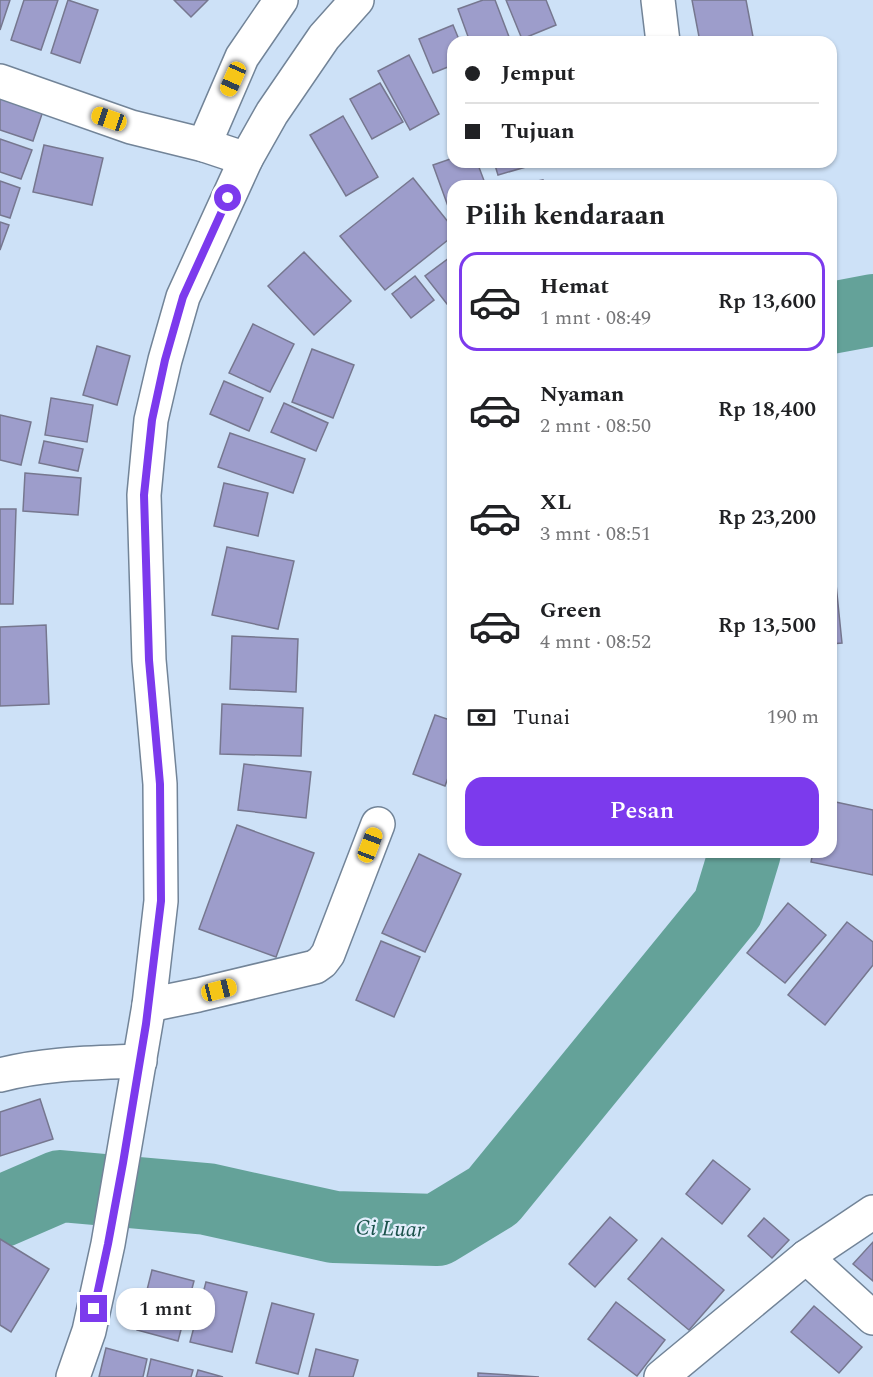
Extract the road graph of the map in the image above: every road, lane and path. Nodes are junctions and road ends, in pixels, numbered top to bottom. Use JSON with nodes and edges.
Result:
{"nodes":[{"id":1,"x":281,"y":0,"type":"edge"},
{"id":2,"x":357,"y":0,"type":"edge"},
{"id":3,"x":658,"y":0,"type":"edge"},
{"id":4,"x":662,"y":36,"type":"edge"},
{"id":5,"x":0,"y":81,"type":"edge"},
{"id":6,"x":204,"y":145,"type":"junction"},
{"id":7,"x":246,"y":159,"type":"junction"},
{"id":8,"x":378,"y":824,"type":"dead end"},
{"id":9,"x":149,"y":1005,"type":"junction"},
{"id":10,"x":140,"y":1061,"type":"junction"},
{"id":11,"x":0,"y":1075,"type":"edge"},
{"id":12,"x":873,"y":1212,"type":"edge"},
{"id":13,"x":807,"y":1257,"type":"junction"},
{"id":14,"x":873,"y":1318,"type":"edge"},
{"id":15,"x":73,"y":1377,"type":"edge"},
{"id":16,"x":661,"y":1377,"type":"edge"}],
"edges":[{"from":1,"to":6,"type":"main road"},
{"from":2,"to":7,"type":"main road"},
{"from":3,"to":4,"type":"main road"},
{"from":5,"to":6,"type":"main road"},
{"from":6,"to":7,"type":"main road"},
{"from":7,"to":9,"type":"main road"},
{"from":8,"to":9,"type":"main road"},
{"from":9,"to":10,"type":"main road"},
{"from":10,"to":11,"type":"main road"},
{"from":10,"to":15,"type":"main road"},
{"from":12,"to":13,"type":"main road"},
{"from":13,"to":14,"type":"main road"},
{"from":13,"to":16,"type":"main road"}]}
